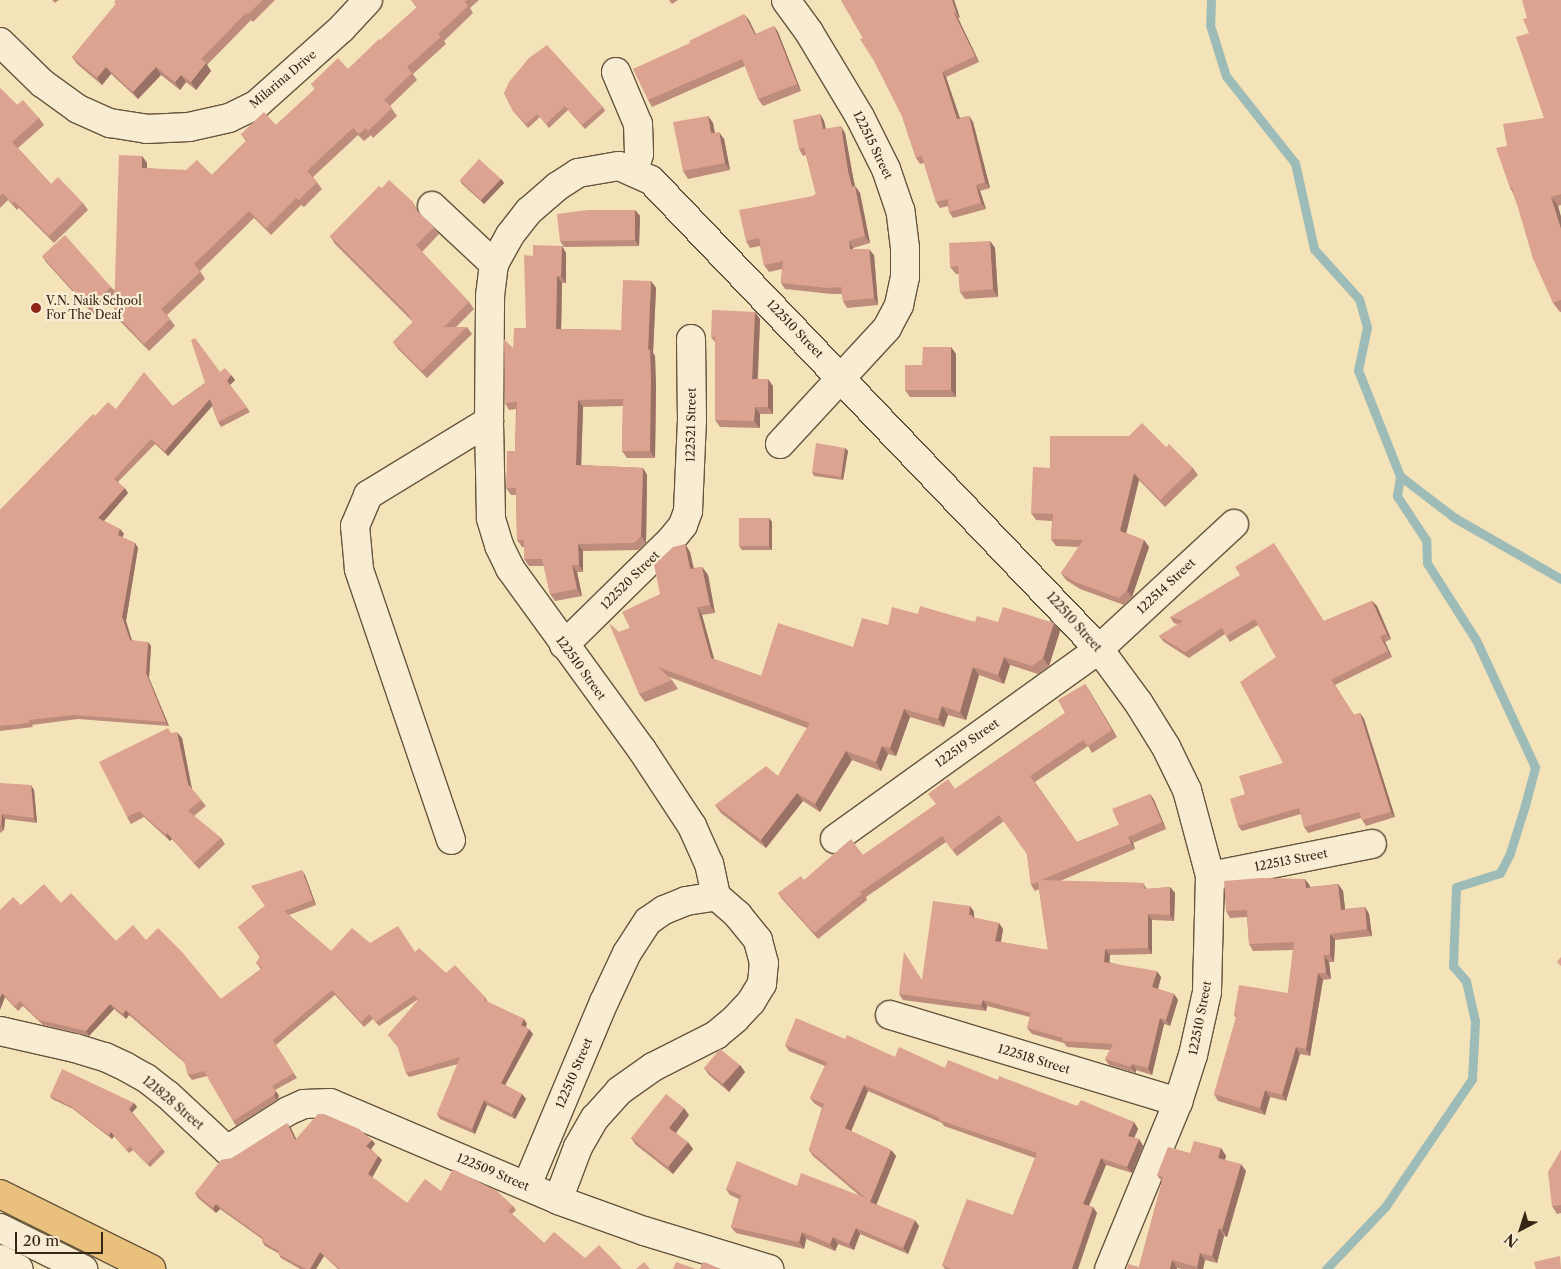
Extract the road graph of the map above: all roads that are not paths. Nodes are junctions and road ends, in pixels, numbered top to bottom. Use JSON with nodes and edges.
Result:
{"nodes":[{"id":1,"x":368,"y":0,"type":"edge"},
{"id":2,"x":786,"y":0,"type":"edge"},
{"id":3,"x":0,"y":42,"type":"edge"},
{"id":4,"x":616,"y":72,"type":"dead end"},
{"id":5,"x":634,"y":172,"type":"junction"},
{"id":6,"x":432,"y":206,"type":"dead end"},
{"id":7,"x":494,"y":264,"type":"junction"},
{"id":8,"x":691,"y":339,"type":"dead end"},
{"id":9,"x":840,"y":376,"type":"junction"},
{"id":10,"x":488,"y":421,"type":"junction"},
{"id":11,"x":780,"y":444,"type":"dead end"},
{"id":12,"x":688,"y":511,"type":"joint"},
{"id":13,"x":1234,"y":524,"type":"dead end"},
{"id":14,"x":564,"y":645,"type":"junction"},
{"id":15,"x":1099,"y":649,"type":"junction"},
{"id":16,"x":835,"y":839,"type":"dead end"},
{"id":17,"x":451,"y":840,"type":"dead end"},
{"id":18,"x":1372,"y":844,"type":"dead end"},
{"id":19,"x":1210,"y":876,"type":"junction"},
{"id":20,"x":716,"y":896,"type":"junction"},
{"id":21,"x":890,"y":1015,"type":"dead end"},
{"id":22,"x":0,"y":1031,"type":"edge"},
{"id":23,"x":1178,"y":1102,"type":"junction"},
{"id":24,"x":227,"y":1150,"type":"joint"},
{"id":25,"x":527,"y":1186,"type":"junction"},
{"id":26,"x":0,"y":1194,"type":"edge"},
{"id":27,"x":558,"y":1200,"type":"junction"},
{"id":28,"x":0,"y":1228,"type":"edge"},
{"id":29,"x":0,"y":1259,"type":"edge"},
{"id":30,"x":19,"y":1269,"type":"edge"},
{"id":31,"x":83,"y":1269,"type":"edge"},
{"id":32,"x":150,"y":1269,"type":"edge"},
{"id":33,"x":769,"y":1269,"type":"edge"},
{"id":34,"x":1110,"y":1269,"type":"edge"}],
"edges":[{"from":1,"to":3,"type":"street","name":"Milarina Drive"},
{"from":2,"to":9,"type":"street","name":"122515 Street"},
{"from":4,"to":5,"type":"street"},
{"from":5,"to":7,"type":"street","name":"122510 Street"},
{"from":5,"to":9,"type":"street","name":"122510 Street"},
{"from":6,"to":7,"type":"street"},
{"from":7,"to":10,"type":"street","name":"122510 Street"},
{"from":8,"to":12,"type":"street","name":"122521 Street"},
{"from":9,"to":11,"type":"street"},
{"from":9,"to":15,"type":"street","name":"122510 Street"},
{"from":10,"to":14,"type":"street","name":"122510 Street"},
{"from":10,"to":17,"type":"street"},
{"from":12,"to":14,"type":"street","name":"122520 Street"},
{"from":13,"to":15,"type":"street","name":"122514 Street"},
{"from":14,"to":20,"type":"street","name":"122510 Street"},
{"from":15,"to":16,"type":"street","name":"122519 Street"},
{"from":15,"to":19,"type":"street","name":"122510 Street"},
{"from":18,"to":19,"type":"street","name":"122513 Street"},
{"from":19,"to":23,"type":"street","name":"122510 Street"},
{"from":20,"to":25,"type":"street","name":"122510 Street"},
{"from":20,"to":27,"type":"street"},
{"from":21,"to":23,"type":"street","name":"122518 Street"},
{"from":22,"to":24,"type":"street","name":"121828 Street"},
{"from":23,"to":34,"type":"street","name":"122510 Street"},
{"from":24,"to":25,"type":"street","name":"122509 Street"},
{"from":25,"to":27,"type":"street","name":"122509 Street"},
{"from":26,"to":32,"type":"main road"},
{"from":27,"to":33,"type":"street","name":"122509 Street"},
{"from":28,"to":31,"type":"street"},
{"from":29,"to":30,"type":"street"}]}
